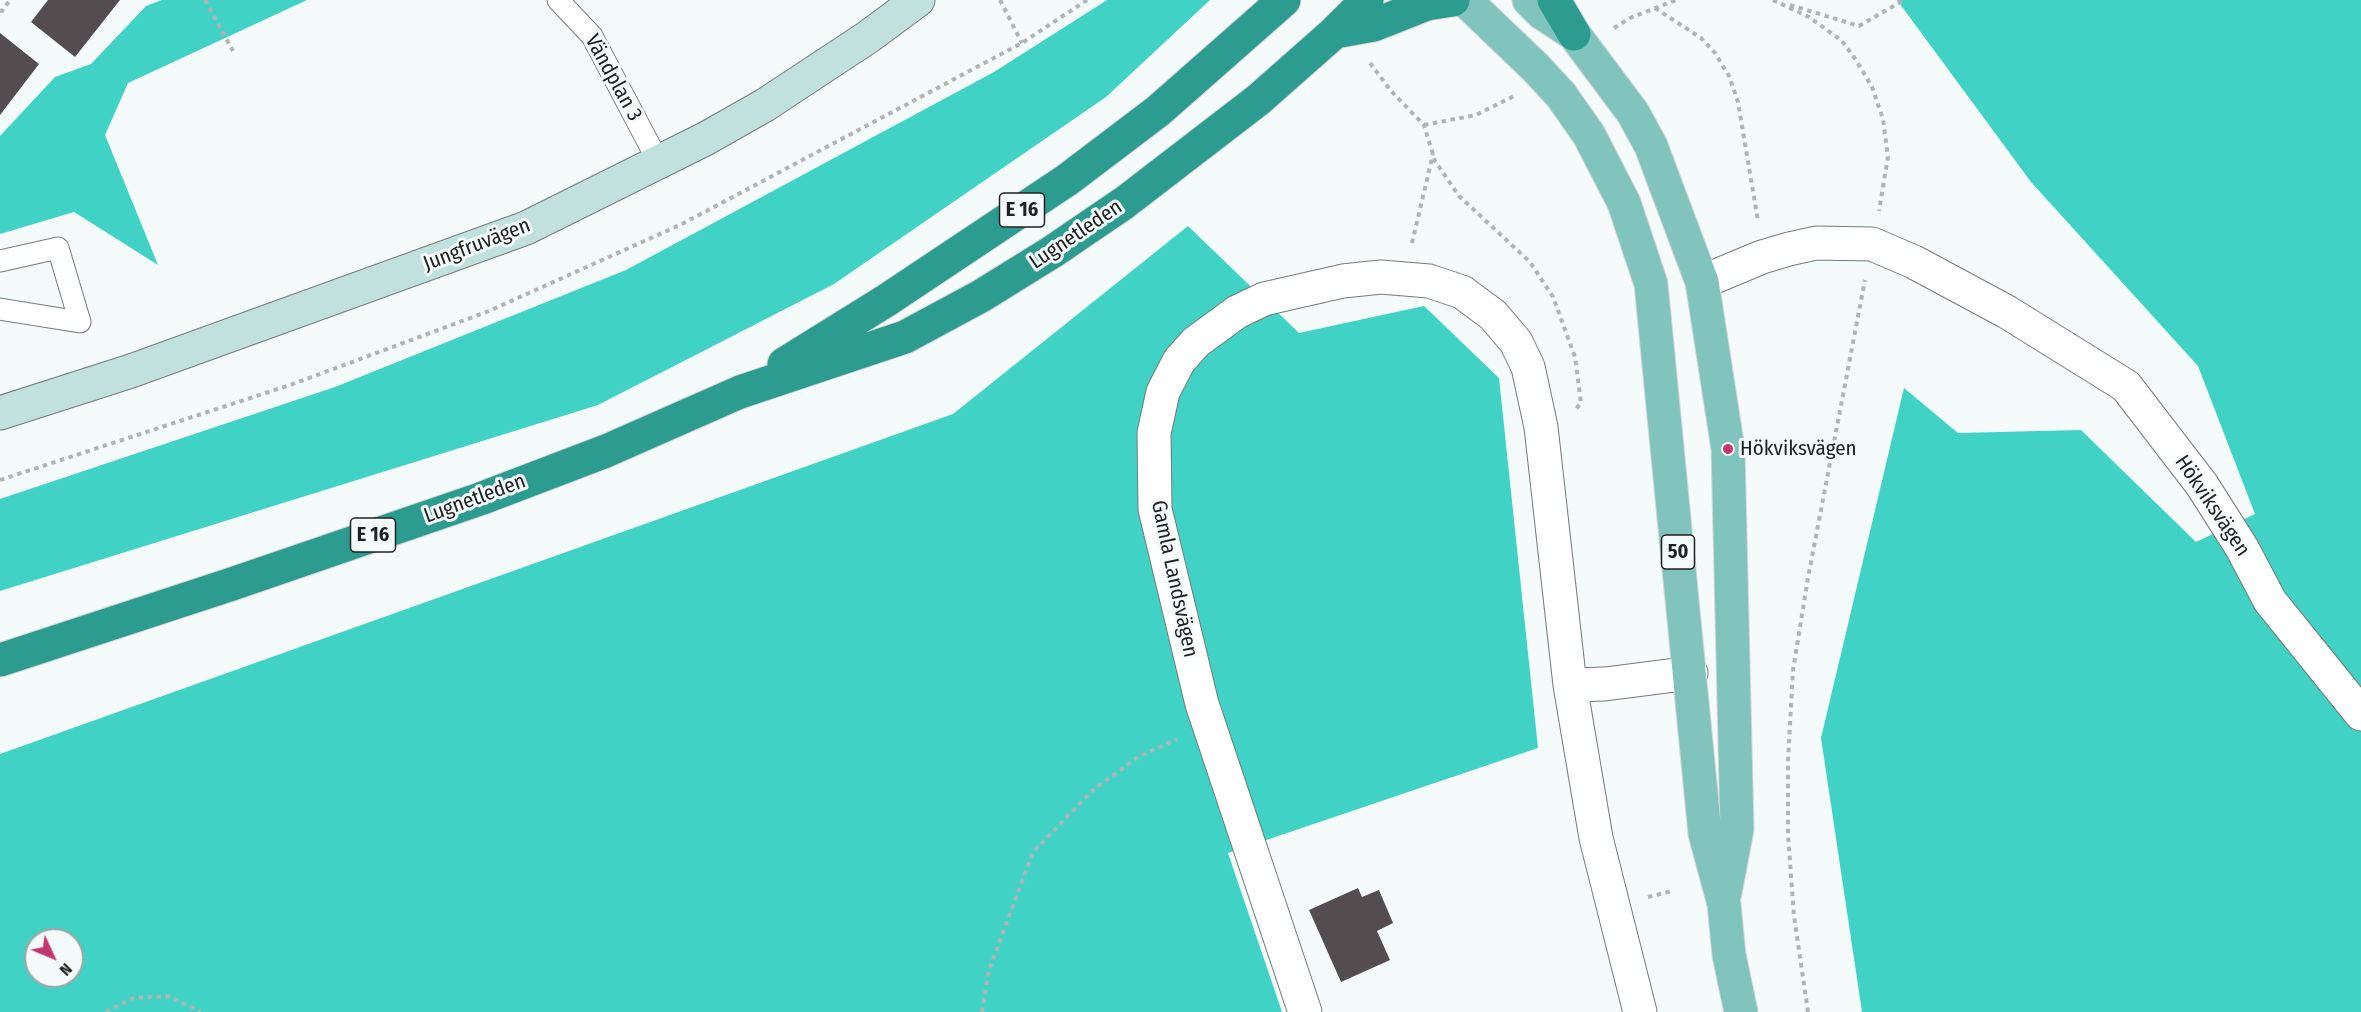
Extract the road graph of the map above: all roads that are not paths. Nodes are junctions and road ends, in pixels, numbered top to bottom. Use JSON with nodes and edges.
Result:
{"nodes":[{"id":1,"x":558,"y":0,"type":"edge"},
{"id":2,"x":918,"y":0,"type":"edge"},
{"id":3,"x":1284,"y":0,"type":"edge"},
{"id":4,"x":1366,"y":0,"type":"edge"},
{"id":5,"x":1453,"y":0,"type":"edge"},
{"id":6,"x":1465,"y":0,"type":"edge"},
{"id":7,"x":1529,"y":0,"type":"edge"},
{"id":8,"x":1554,"y":0,"type":"edge"},
{"id":9,"x":1335,"y":32,"type":"junction"},
{"id":10,"x":1574,"y":34,"type":"junction"},
{"id":11,"x":659,"y":163,"type":"junction"},
{"id":12,"x":0,"y":261,"type":"edge"},
{"id":13,"x":1702,"y":282,"type":"junction"},
{"id":14,"x":1652,"y":298,"type":"junction"},
{"id":15,"x":0,"y":309,"type":"edge"},
{"id":16,"x":740,"y":392,"type":"junction"},
{"id":17,"x":0,"y":413,"type":"edge"},
{"id":18,"x":0,"y":660,"type":"edge"},
{"id":19,"x":1733,"y":671,"type":"junction"},
{"id":20,"x":1690,"y":673,"type":"junction"},
{"id":21,"x":1570,"y":685,"type":"junction"},
{"id":22,"x":2361,"y":714,"type":"edge"},
{"id":23,"x":1724,"y":904,"type":"junction"},
{"id":24,"x":1305,"y":1012,"type":"edge"},
{"id":25,"x":1640,"y":1012,"type":"edge"},
{"id":26,"x":1741,"y":1012,"type":"edge"}],
"edges":[{"from":1,"to":11,"type":"lane","name":"Vändplan 3"},
{"from":2,"to":11,"type":"street","name":"Jungfruvägen"},
{"from":3,"to":16,"type":"highway","name":"Lugnetleden","number":"E 16"},
{"from":4,"to":9,"type":"highway","name":"Lugnetleden","number":"E 16"},
{"from":5,"to":9,"type":"highway"},
{"from":6,"to":14,"type":"main road","number":"50"},
{"from":7,"to":10,"type":"main road","number":"50"},
{"from":8,"to":10,"type":"highway","number":"50"},
{"from":9,"to":16,"type":"highway","name":"Lugnetleden","number":"E 16"},
{"from":10,"to":13,"type":"main road","number":"50"},
{"from":11,"to":17,"type":"street","name":"Jungfruvägen"},
{"from":12,"to":15,"type":"lane"},
{"from":13,"to":14,"type":"main road","name":"Hökviksvägen"},
{"from":13,"to":19,"type":"main road","number":"50"},
{"from":13,"to":22,"type":"street","name":"Hökviksvägen"},
{"from":14,"to":20,"type":"main road","number":"50"},
{"from":16,"to":18,"type":"highway","name":"Lugnetleden","number":"E 16"},
{"from":19,"to":20,"type":"main road"},
{"from":19,"to":23,"type":"main road","number":"50"},
{"from":20,"to":21,"type":"street"},
{"from":20,"to":23,"type":"main road","number":"50"},
{"from":21,"to":24,"type":"street","name":"Gamla Landsvägen"},
{"from":21,"to":25,"type":"street","name":"Gamla Landsvägen"},
{"from":23,"to":26,"type":"main road","number":"50"}]}
